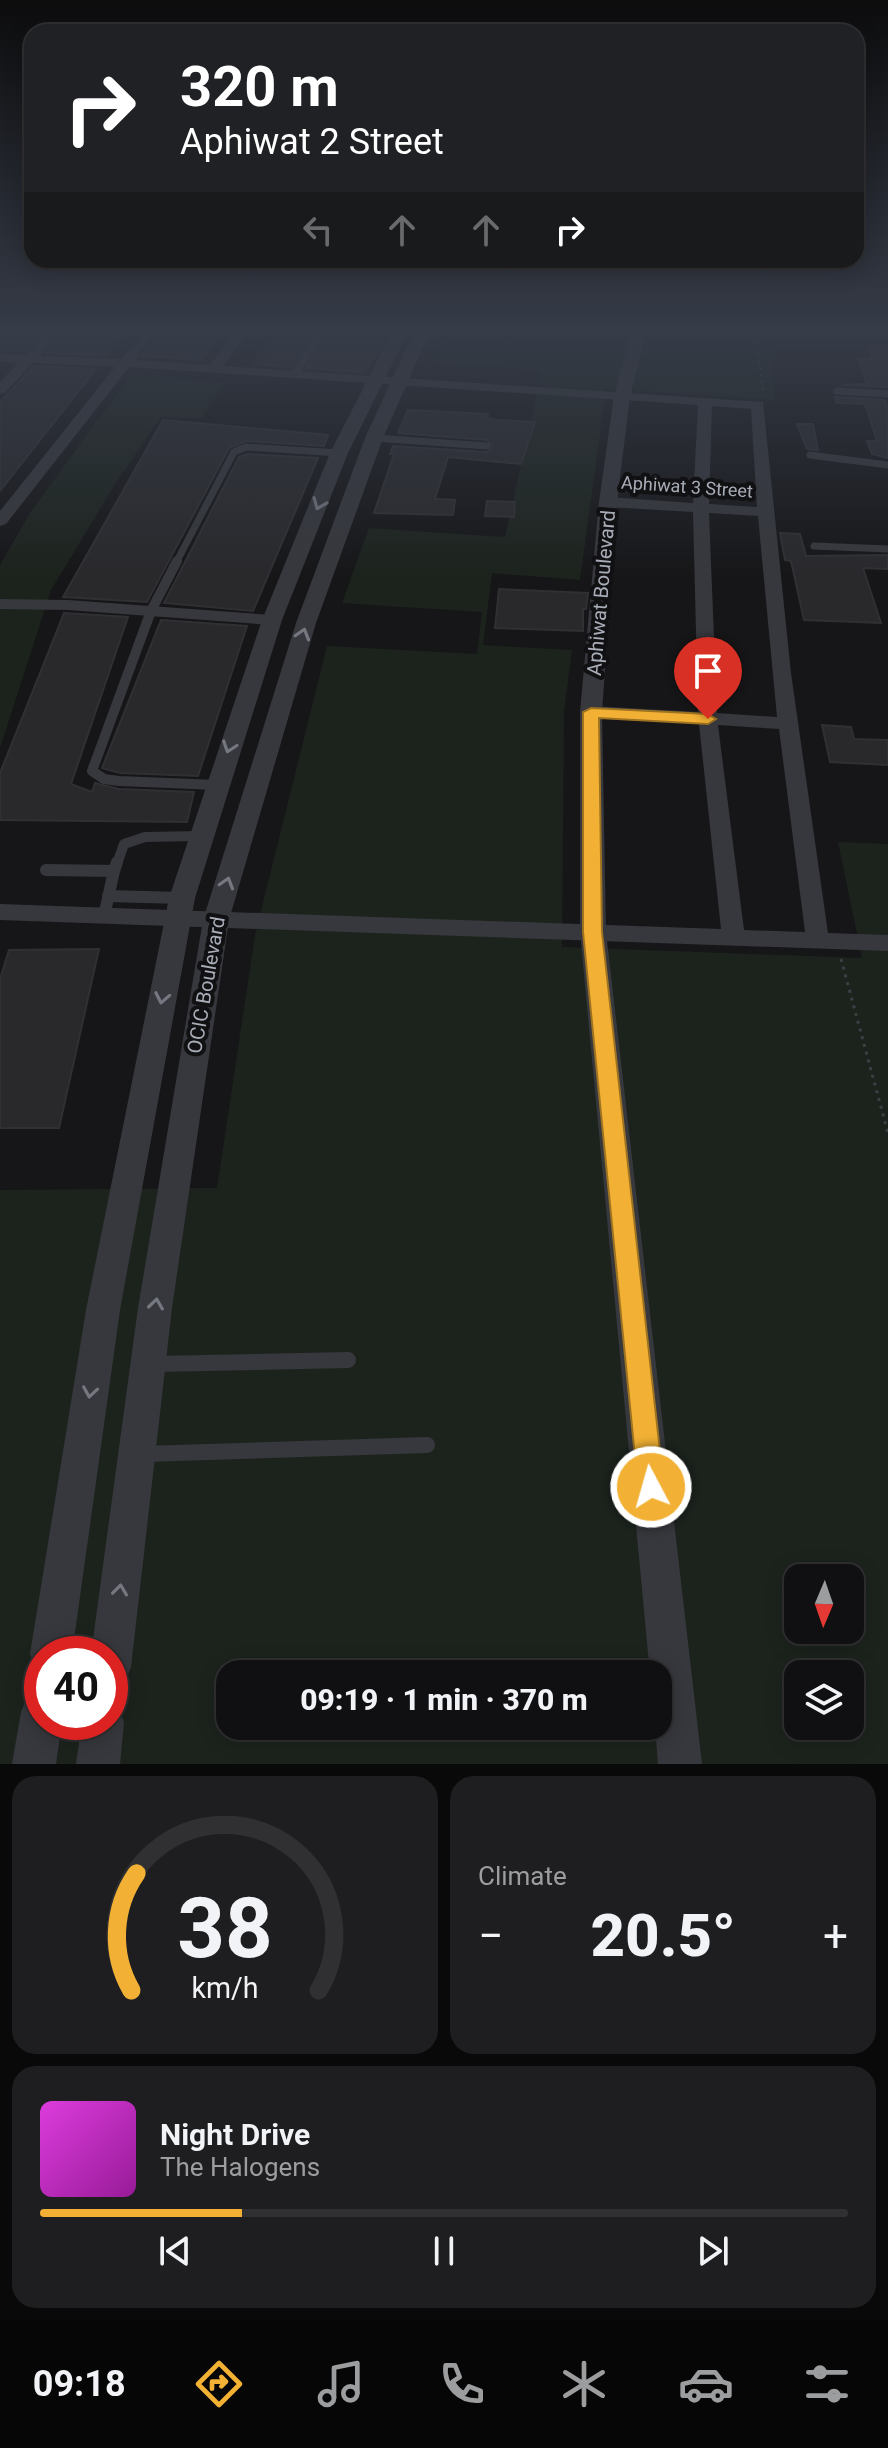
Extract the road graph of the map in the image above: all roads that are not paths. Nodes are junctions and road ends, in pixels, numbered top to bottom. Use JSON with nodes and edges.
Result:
{"nodes":[{"id":1,"x":83,"y":414,"type":"edge"},
{"id":2,"x":363,"y":414,"type":"edge"},
{"id":3,"x":378,"y":414,"type":"edge"},
{"id":4,"x":620,"y":414,"type":"edge"},
{"id":5,"x":705,"y":414,"type":"edge"},
{"id":6,"x":759,"y":414,"type":"edge"},
{"id":7,"x":374,"y":438,"type":"junction"},
{"id":8,"x":487,"y":446,"type":"dead end"},
{"id":9,"x":339,"y":453,"type":"junction"},
{"id":10,"x":810,"y":455,"type":"dead end"},
{"id":11,"x":888,"y":465,"type":"edge"},
{"id":12,"x":608,"y":502,"type":"junction"},
{"id":13,"x":701,"y":508,"type":"junction"},
{"id":14,"x":764,"y":512,"type":"junction"},
{"id":15,"x":2,"y":514,"type":"edge"},
{"id":16,"x":814,"y":546,"type":"dead end"},
{"id":17,"x":888,"y":549,"type":"edge"},
{"id":18,"x":0,"y":604,"type":"edge"},
{"id":19,"x":151,"y":611,"type":"junction"},
{"id":20,"x":272,"y":620,"type":"junction"},
{"id":21,"x":591,"y":712,"type":"junction"},
{"id":22,"x":708,"y":719,"type":"junction"},
{"id":23,"x":785,"y":723,"type":"junction"},
{"id":24,"x":217,"y":785,"type":"junction"},
{"id":25,"x":200,"y":836,"type":"junction"},
{"id":26,"x":46,"y":870,"type":"dead end"},
{"id":27,"x":114,"y":871,"type":"junction"},
{"id":28,"x":106,"y":906,"type":"junction"},
{"id":29,"x":179,"y":908,"type":"junction"},
{"id":30,"x":0,"y":912,"type":"edge"},
{"id":31,"x":216,"y":920,"type":"junction"},
{"id":32,"x":593,"y":932,"type":"junction"},
{"id":33,"x":733,"y":937,"type":"junction"},
{"id":34,"x":818,"y":940,"type":"junction"},
{"id":35,"x":888,"y":943,"type":"edge"},
{"id":36,"x":348,"y":1360,"type":"dead end"},
{"id":37,"x":148,"y":1364,"type":"junction"},
{"id":38,"x":427,"y":1445,"type":"dead end"},
{"id":39,"x":137,"y":1454,"type":"junction"},
{"id":40,"x":54,"y":1636,"type":"edge"},
{"id":41,"x":114,"y":1636,"type":"edge"},
{"id":42,"x":38,"y":1740,"type":"edge"},
{"id":43,"x":101,"y":1740,"type":"edge"},
{"id":44,"x":34,"y":1764,"type":"edge"},
{"id":45,"x":98,"y":1764,"type":"edge"},
{"id":46,"x":680,"y":1764,"type":"edge"}],
"edges":[{"from":1,"to":15,"type":"street"},
{"from":2,"to":9,"type":"street","name":"OCIC Boulevard"},
{"from":3,"to":7,"type":"street","name":"OCIC Boulevard"},
{"from":4,"to":12,"type":"street","name":"Aphiwat Boulevard"},
{"from":5,"to":13,"type":"street"},
{"from":6,"to":14,"type":"street"},
{"from":7,"to":8,"type":"lane"},
{"from":31,"to":7,"type":"street","name":"OCIC Boulevard","one_way":true},
{"from":9,"to":19,"type":"lane"},
{"from":9,"to":20,"type":"street","name":"OCIC Boulevard","one_way":true},
{"from":10,"to":11,"type":"lane"},
{"from":12,"to":13,"type":"street","name":"Aphiwat 3 Street"},
{"from":12,"to":21,"type":"street","name":"Aphiwat Boulevard"},
{"from":13,"to":14,"type":"street","name":"Aphiwat 3 Street"},
{"from":13,"to":22,"type":"street"},
{"from":14,"to":23,"type":"street"},
{"from":16,"to":17,"type":"lane"},
{"from":18,"to":19,"type":"lane"},
{"from":19,"to":20,"type":"lane"},
{"from":19,"to":24,"type":"lane"},
{"from":20,"to":24,"type":"street","name":"OCIC Boulevard","one_way":true},
{"from":21,"to":22,"type":"street"},
{"from":21,"to":32,"type":"street","name":"Aphiwat Boulevard"},
{"from":22,"to":23,"type":"street"},
{"from":22,"to":33,"type":"street"},
{"from":23,"to":34,"type":"street"},
{"from":24,"to":25,"type":"street","name":"OCIC Boulevard"},
{"from":25,"to":27,"type":"lane"},
{"from":25,"to":29,"type":"street","name":"OCIC Boulevard"},
{"from":26,"to":27,"type":"lane"},
{"from":27,"to":28,"type":"lane"},
{"from":28,"to":29,"type":"street"},
{"from":28,"to":30,"type":"street"},
{"from":29,"to":31,"type":"street"},
{"from":29,"to":40,"type":"street","name":"OCIC Boulevard","one_way":true},
{"from":31,"to":32,"type":"street"},
{"from":37,"to":31,"type":"street","name":"OCIC Boulevard","one_way":true},
{"from":32,"to":33,"type":"street"},
{"from":32,"to":46,"type":"street","name":"Aphiwat Boulevard"},
{"from":33,"to":34,"type":"street"},
{"from":34,"to":35,"type":"street"},
{"from":36,"to":37,"type":"lane"},
{"from":37,"to":39,"type":"street","name":"OCIC Boulevard"},
{"from":38,"to":39,"type":"lane"},
{"from":41,"to":39,"type":"street","name":"OCIC Boulevard","one_way":true},
{"from":42,"to":44,"type":"street"},
{"from":43,"to":45,"type":"street"}]}
